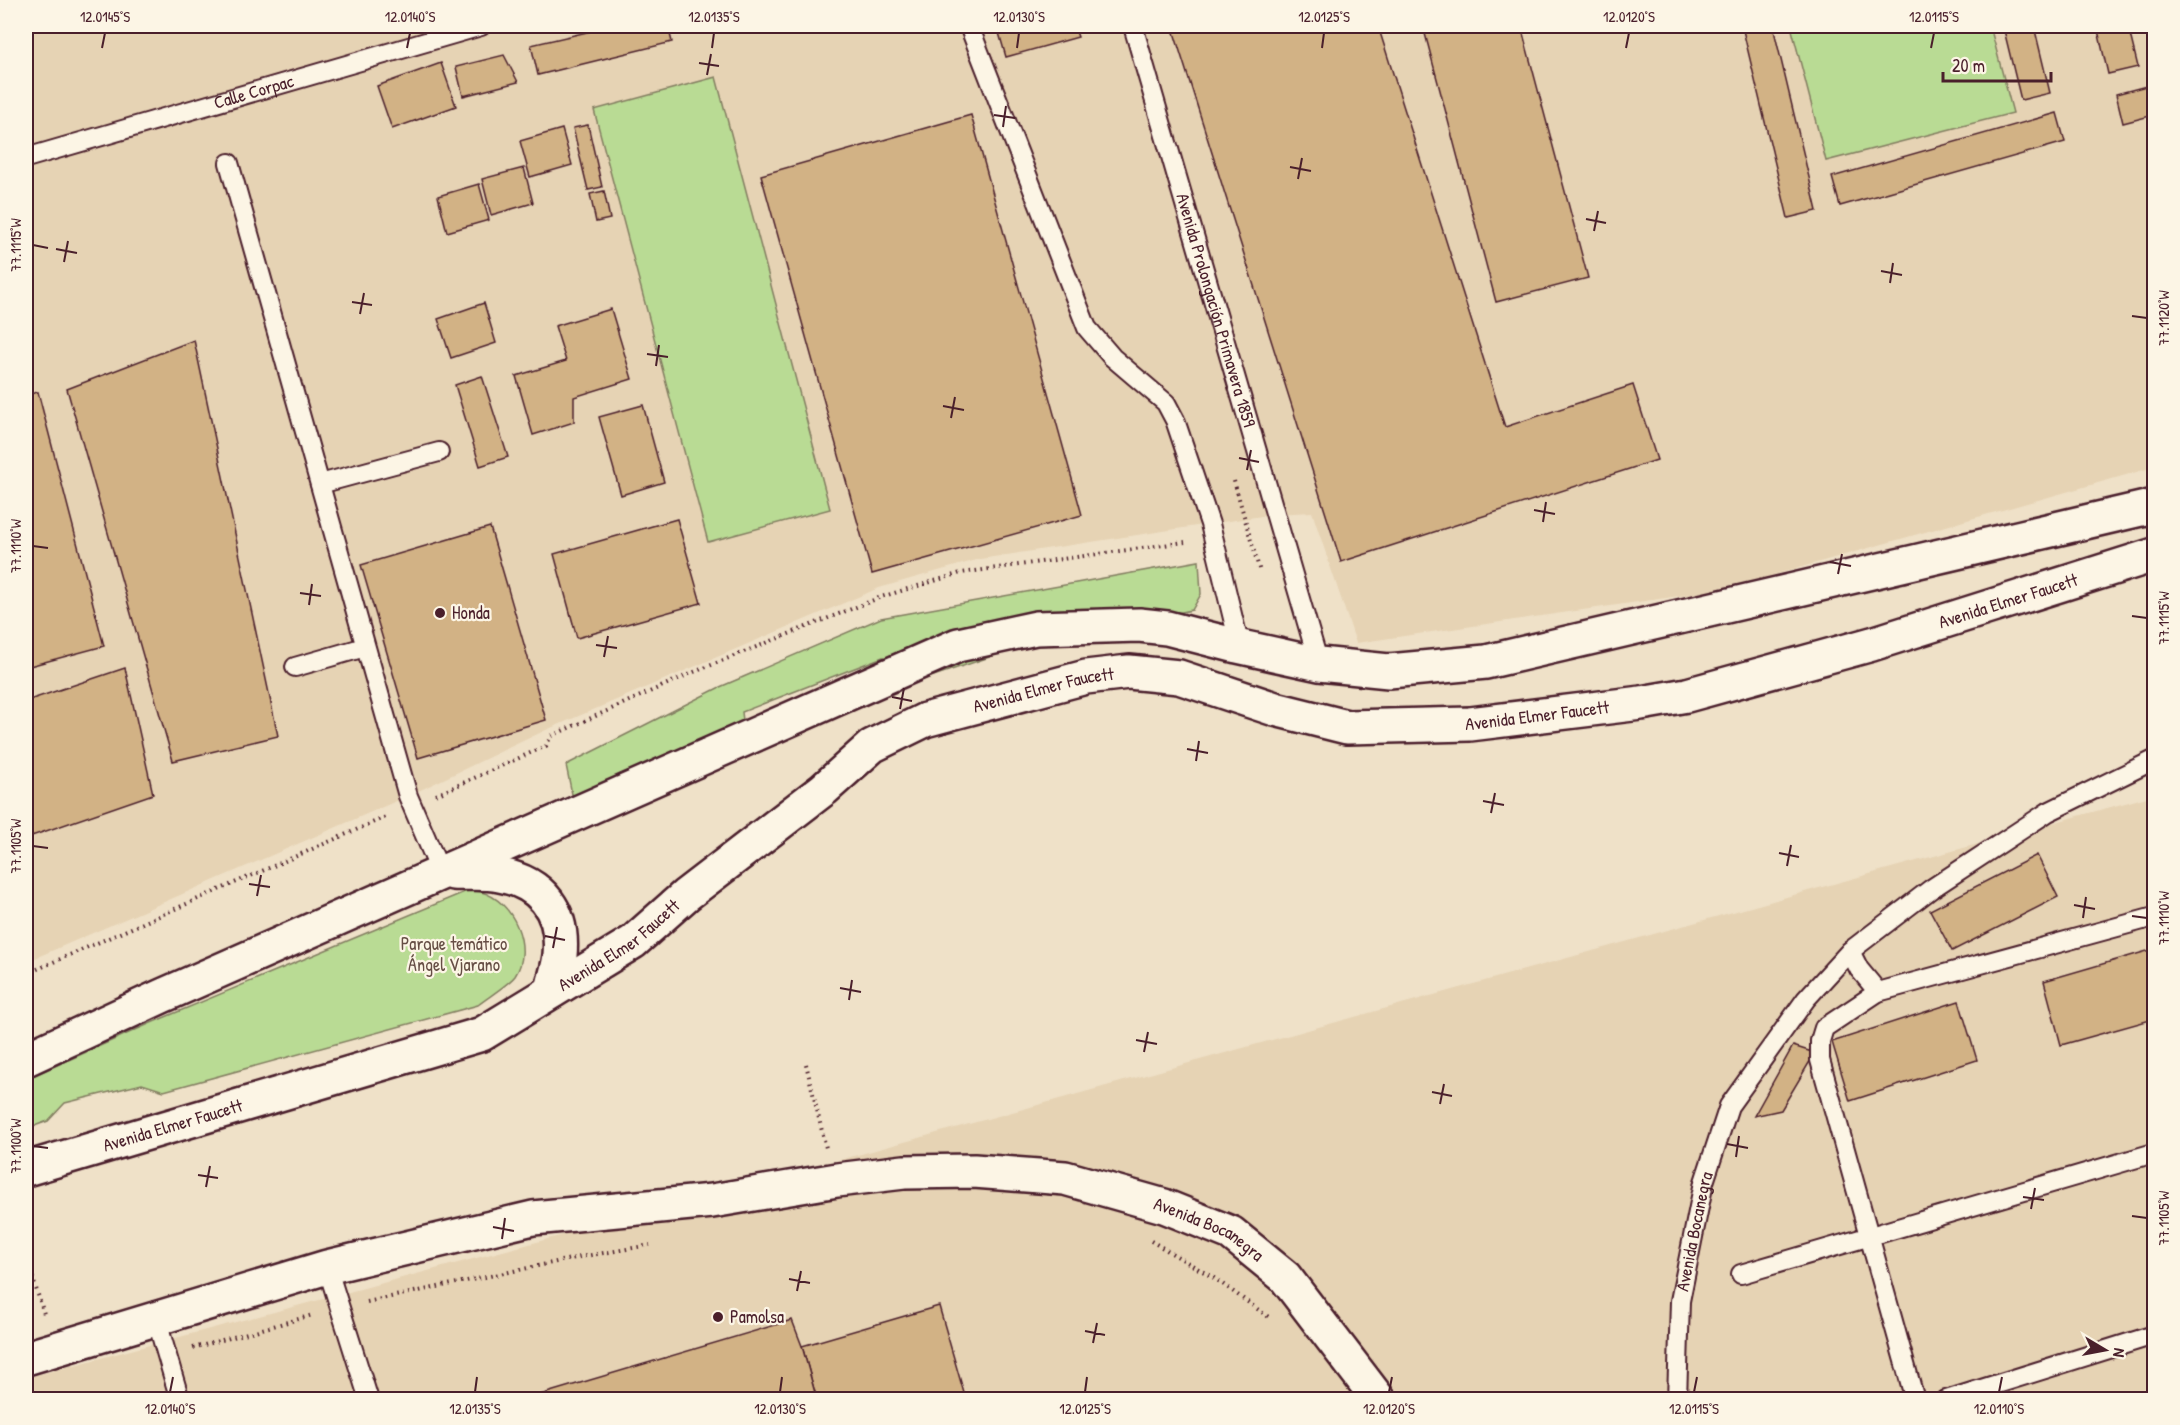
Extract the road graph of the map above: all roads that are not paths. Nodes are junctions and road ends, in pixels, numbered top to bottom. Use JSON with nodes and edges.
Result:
{"nodes":[{"id":1,"x":481,"y":26,"type":"edge"},
{"id":2,"x":969,"y":26,"type":"edge"},
{"id":3,"x":1133,"y":26,"type":"edge"},
{"id":4,"x":454,"y":29,"type":"edge"},
{"id":5,"x":26,"y":158,"type":"edge"},
{"id":6,"x":229,"y":163,"type":"dead end"},
{"id":7,"x":439,"y":452,"type":"dead end"},
{"id":8,"x":320,"y":484,"type":"junction"},
{"id":9,"x":2154,"y":506,"type":"edge"},
{"id":10,"x":2154,"y":555,"type":"edge"},
{"id":11,"x":1237,"y":646,"type":"junction"},
{"id":12,"x":365,"y":647,"type":"junction"},
{"id":13,"x":1319,"y":664,"type":"junction"},
{"id":14,"x":295,"y":667,"type":"dead end"},
{"id":15,"x":2154,"y":760,"type":"edge"},
{"id":16,"x":441,"y":873,"type":"junction"},
{"id":17,"x":2154,"y":917,"type":"edge"},
{"id":18,"x":1850,"y":951,"type":"junction"},
{"id":19,"x":552,"y":991,"type":"junction"},
{"id":20,"x":1878,"y":992,"type":"junction"},
{"id":21,"x":26,"y":1059,"type":"edge"},
{"id":22,"x":2154,"y":1153,"type":"edge"},
{"id":23,"x":26,"y":1169,"type":"edge"},
{"id":24,"x":1870,"y":1237,"type":"junction"},
{"id":25,"x":327,"y":1267,"type":"junction"},
{"id":26,"x":1741,"y":1274,"type":"dead end"},
{"id":27,"x":156,"y":1318,"type":"junction"},
{"id":28,"x":2154,"y":1335,"type":"edge"},
{"id":29,"x":40,"y":1353,"type":"edge"},
{"id":30,"x":180,"y":1400,"type":"edge"},
{"id":31,"x":369,"y":1400,"type":"edge"},
{"id":32,"x":1379,"y":1400,"type":"edge"},
{"id":33,"x":1677,"y":1400,"type":"edge"},
{"id":34,"x":1915,"y":1400,"type":"edge"},
{"id":35,"x":1946,"y":1400,"type":"edge"}],
"edges":[{"from":1,"to":4,"type":"lane","name":"Calle Corpac"},
{"from":2,"to":11,"type":"lane"},
{"from":3,"to":13,"type":"lane","name":"Avenida Prolongación Primavera 1859"},
{"from":4,"to":5,"type":"lane","name":"Calle Corpac"},
{"from":6,"to":8,"type":"lane"},
{"from":7,"to":8,"type":"lane"},
{"from":8,"to":12,"type":"lane"},
{"from":9,"to":13,"type":"main road"},
{"from":10,"to":19,"type":"main road","name":"Avenida Elmer Faucett"},
{"from":11,"to":13,"type":"main road"},
{"from":11,"to":16,"type":"main road"},
{"from":12,"to":14,"type":"lane"},
{"from":12,"to":16,"type":"lane"},
{"from":15,"to":18,"type":"lane"},
{"from":16,"to":19,"type":"main road"},
{"from":16,"to":21,"type":"main road"},
{"from":17,"to":20,"type":"lane"},
{"from":18,"to":20,"type":"lane"},
{"from":18,"to":33,"type":"lane","name":"Avenida Bocanegra"},
{"from":19,"to":23,"type":"main road","name":"Avenida Elmer Faucett"},
{"from":20,"to":24,"type":"lane"},
{"from":22,"to":24,"type":"lane"},
{"from":24,"to":26,"type":"lane"},
{"from":24,"to":34,"type":"lane"},
{"from":25,"to":27,"type":"main road"},
{"from":25,"to":31,"type":"lane"},
{"from":25,"to":32,"type":"main road","name":"Avenida Bocanegra"},
{"from":27,"to":29,"type":"main road"},
{"from":27,"to":30,"type":"lane"},
{"from":28,"to":35,"type":"lane"}]}
